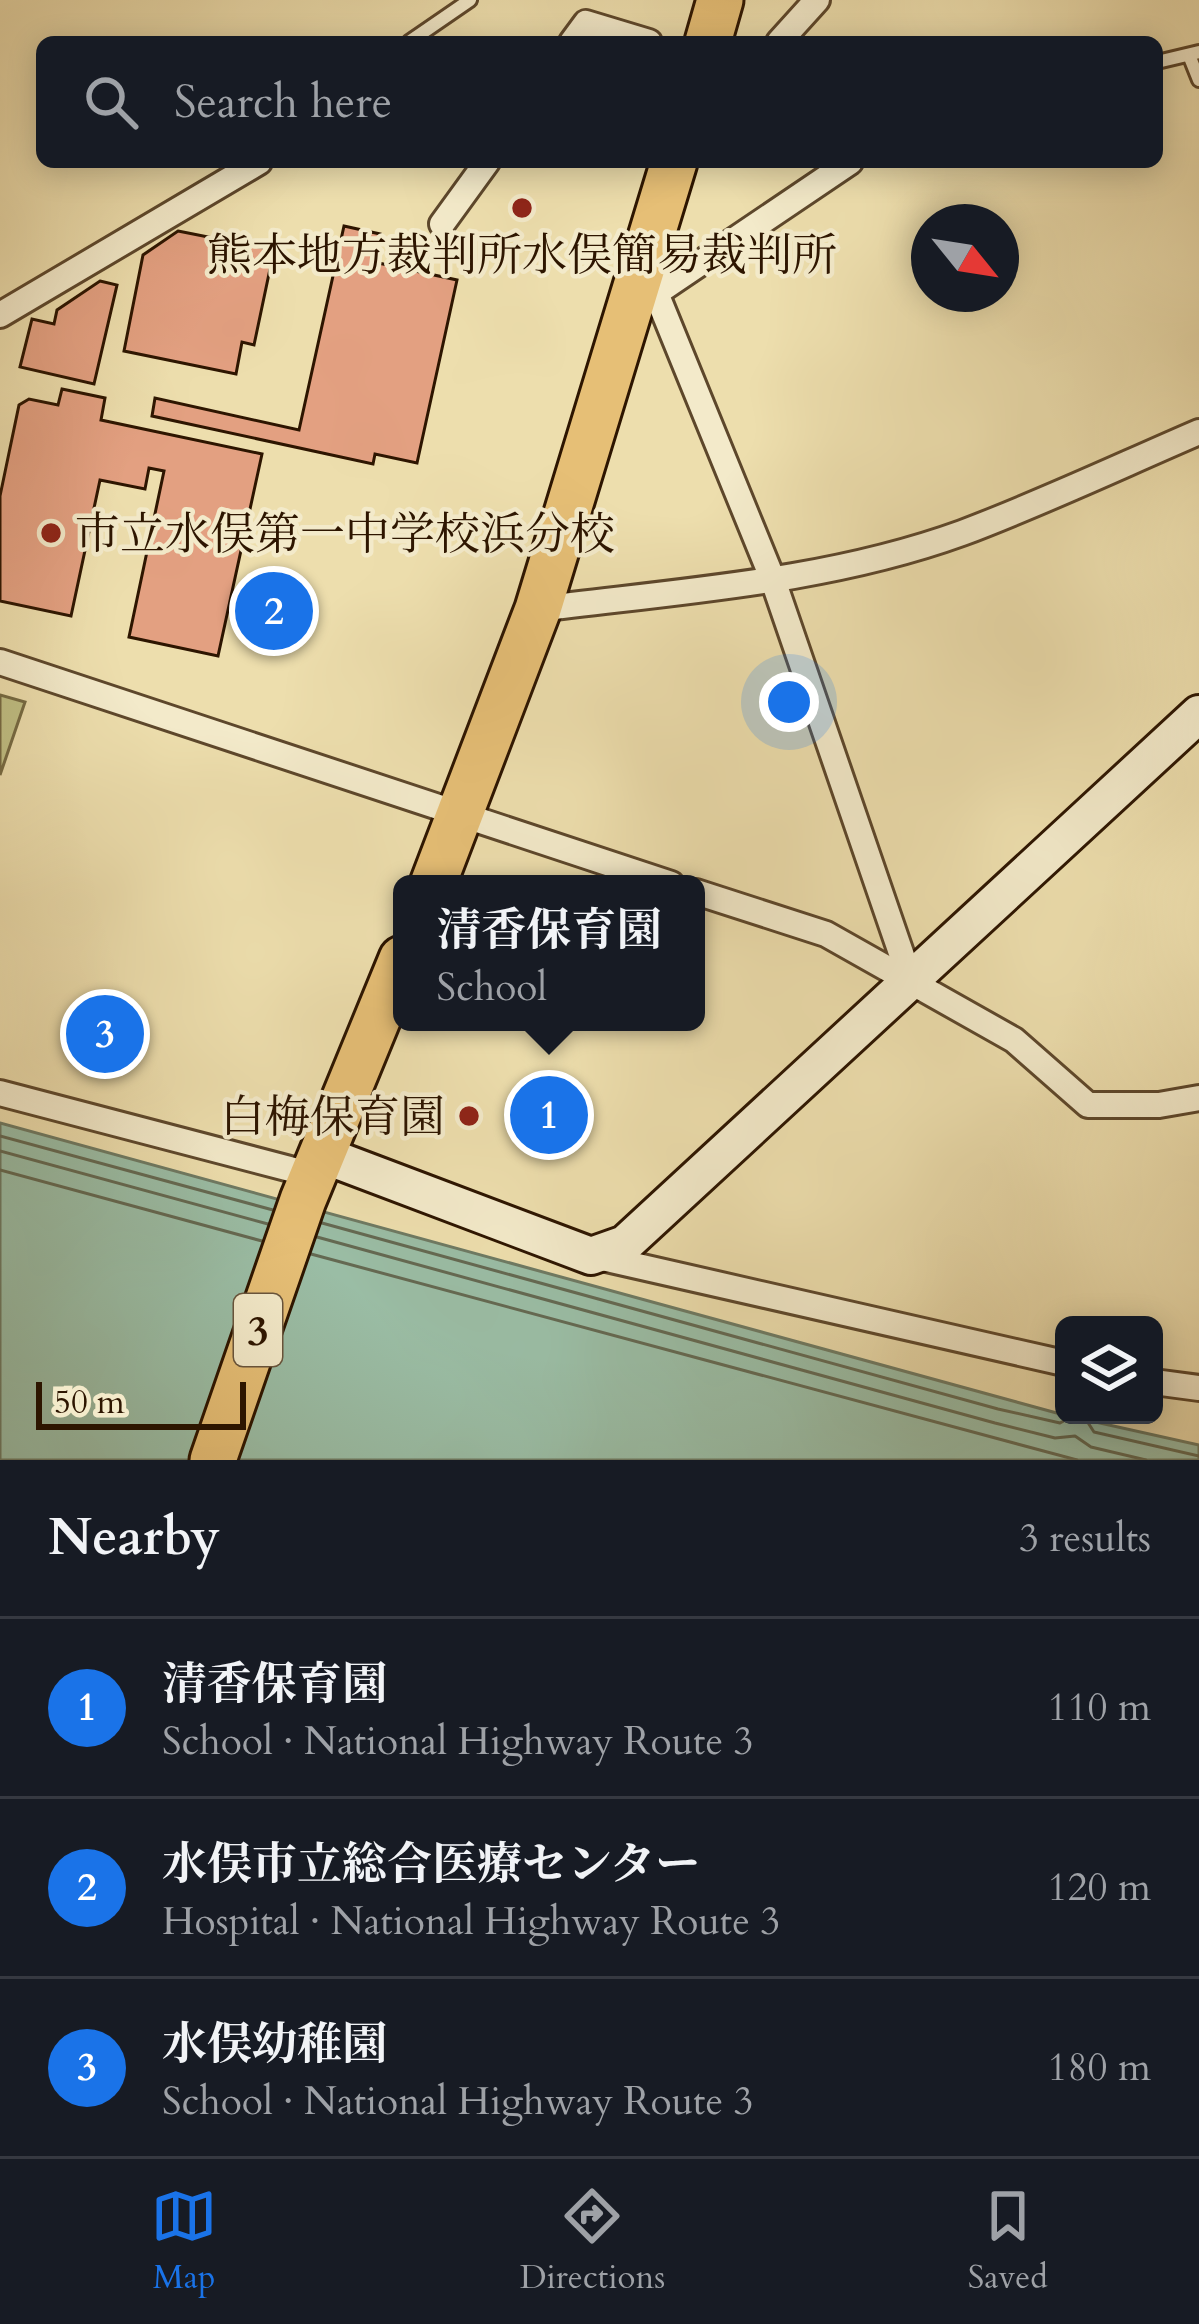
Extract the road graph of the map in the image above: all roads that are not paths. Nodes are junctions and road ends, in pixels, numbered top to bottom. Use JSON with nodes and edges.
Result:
{"nodes":[{"id":1,"x":470,"y":0,"type":"edge"},
{"id":2,"x":721,"y":0,"type":"edge"},
{"id":3,"x":817,"y":0,"type":"edge"},
{"id":4,"x":580,"y":22,"type":"edge"},
{"id":5,"x":418,"y":36,"type":"edge"},
{"id":6,"x":629,"y":36,"type":"edge"},
{"id":7,"x":710,"y":36,"type":"edge"},
{"id":8,"x":784,"y":36,"type":"edge"},
{"id":9,"x":1194,"y":54,"type":"edge"},
{"id":10,"x":1163,"y":61,"type":"edge"},
{"id":11,"x":1199,"y":80,"type":"edge"},
{"id":12,"x":249,"y":168,"type":"edge"},
{"id":13,"x":483,"y":168,"type":"edge"},
{"id":14,"x":673,"y":168,"type":"edge"},
{"id":15,"x":841,"y":168,"type":"edge"},
{"id":16,"x":442,"y":224,"type":"dead end"},
{"id":17,"x":646,"y":294,"type":"junction"},
{"id":18,"x":0,"y":315,"type":"edge"},
{"id":19,"x":1199,"y":432,"type":"edge"},
{"id":20,"x":773,"y":580,"type":"junction"},
{"id":21,"x":538,"y":609,"type":"junction"},
{"id":22,"x":0,"y":662,"type":"edge"},
{"id":23,"x":1198,"y":717,"type":"edge"},
{"id":24,"x":461,"y":816,"type":"junction"},
{"id":25,"x":437,"y":875,"type":"edge"},
{"id":26,"x":643,"y":875,"type":"edge"},
{"id":27,"x":705,"y":895,"type":"edge"},
{"id":28,"x":393,"y":980,"type":"edge"},
{"id":29,"x":911,"y":982,"type":"junction"},
{"id":30,"x":0,"y":1093,"type":"edge"},
{"id":31,"x":1199,"y":1098,"type":"edge"},
{"id":32,"x":312,"y":1176,"type":"junction"},
{"id":33,"x":591,"y":1256,"type":"junction"},
{"id":34,"x":1055,"y":1361,"type":"edge"},
{"id":35,"x":1163,"y":1383,"type":"edge"},
{"id":36,"x":1199,"y":1388,"type":"edge"},
{"id":37,"x":213,"y":1460,"type":"edge"}],
"edges":[{"from":1,"to":5,"type":"lane"},
{"from":2,"to":7,"type":"highway"},
{"from":3,"to":8,"type":"street"},
{"from":4,"to":6,"type":"street"},
{"from":9,"to":10,"type":"lane"},
{"from":9,"to":11,"type":"lane"},
{"from":12,"to":18,"type":"street"},
{"from":13,"to":16,"type":"street"},
{"from":14,"to":17,"type":"highway"},
{"from":15,"to":17,"type":"street"},
{"from":17,"to":20,"type":"street"},
{"from":17,"to":21,"type":"highway"},
{"from":19,"to":20,"type":"street"},
{"from":20,"to":21,"type":"street"},
{"from":20,"to":29,"type":"street"},
{"from":21,"to":24,"type":"highway"},
{"from":22,"to":24,"type":"street"},
{"from":23,"to":29,"type":"street"},
{"from":24,"to":25,"type":"highway"},
{"from":24,"to":26,"type":"street"},
{"from":27,"to":29,"type":"street"},
{"from":28,"to":32,"type":"highway","number":"3"},
{"from":29,"to":31,"type":"street"},
{"from":29,"to":33,"type":"street"},
{"from":30,"to":32,"type":"street"},
{"from":32,"to":33,"type":"street"},
{"from":32,"to":37,"type":"highway","number":"3"},
{"from":33,"to":34,"type":"street"},
{"from":35,"to":36,"type":"street"}]}
